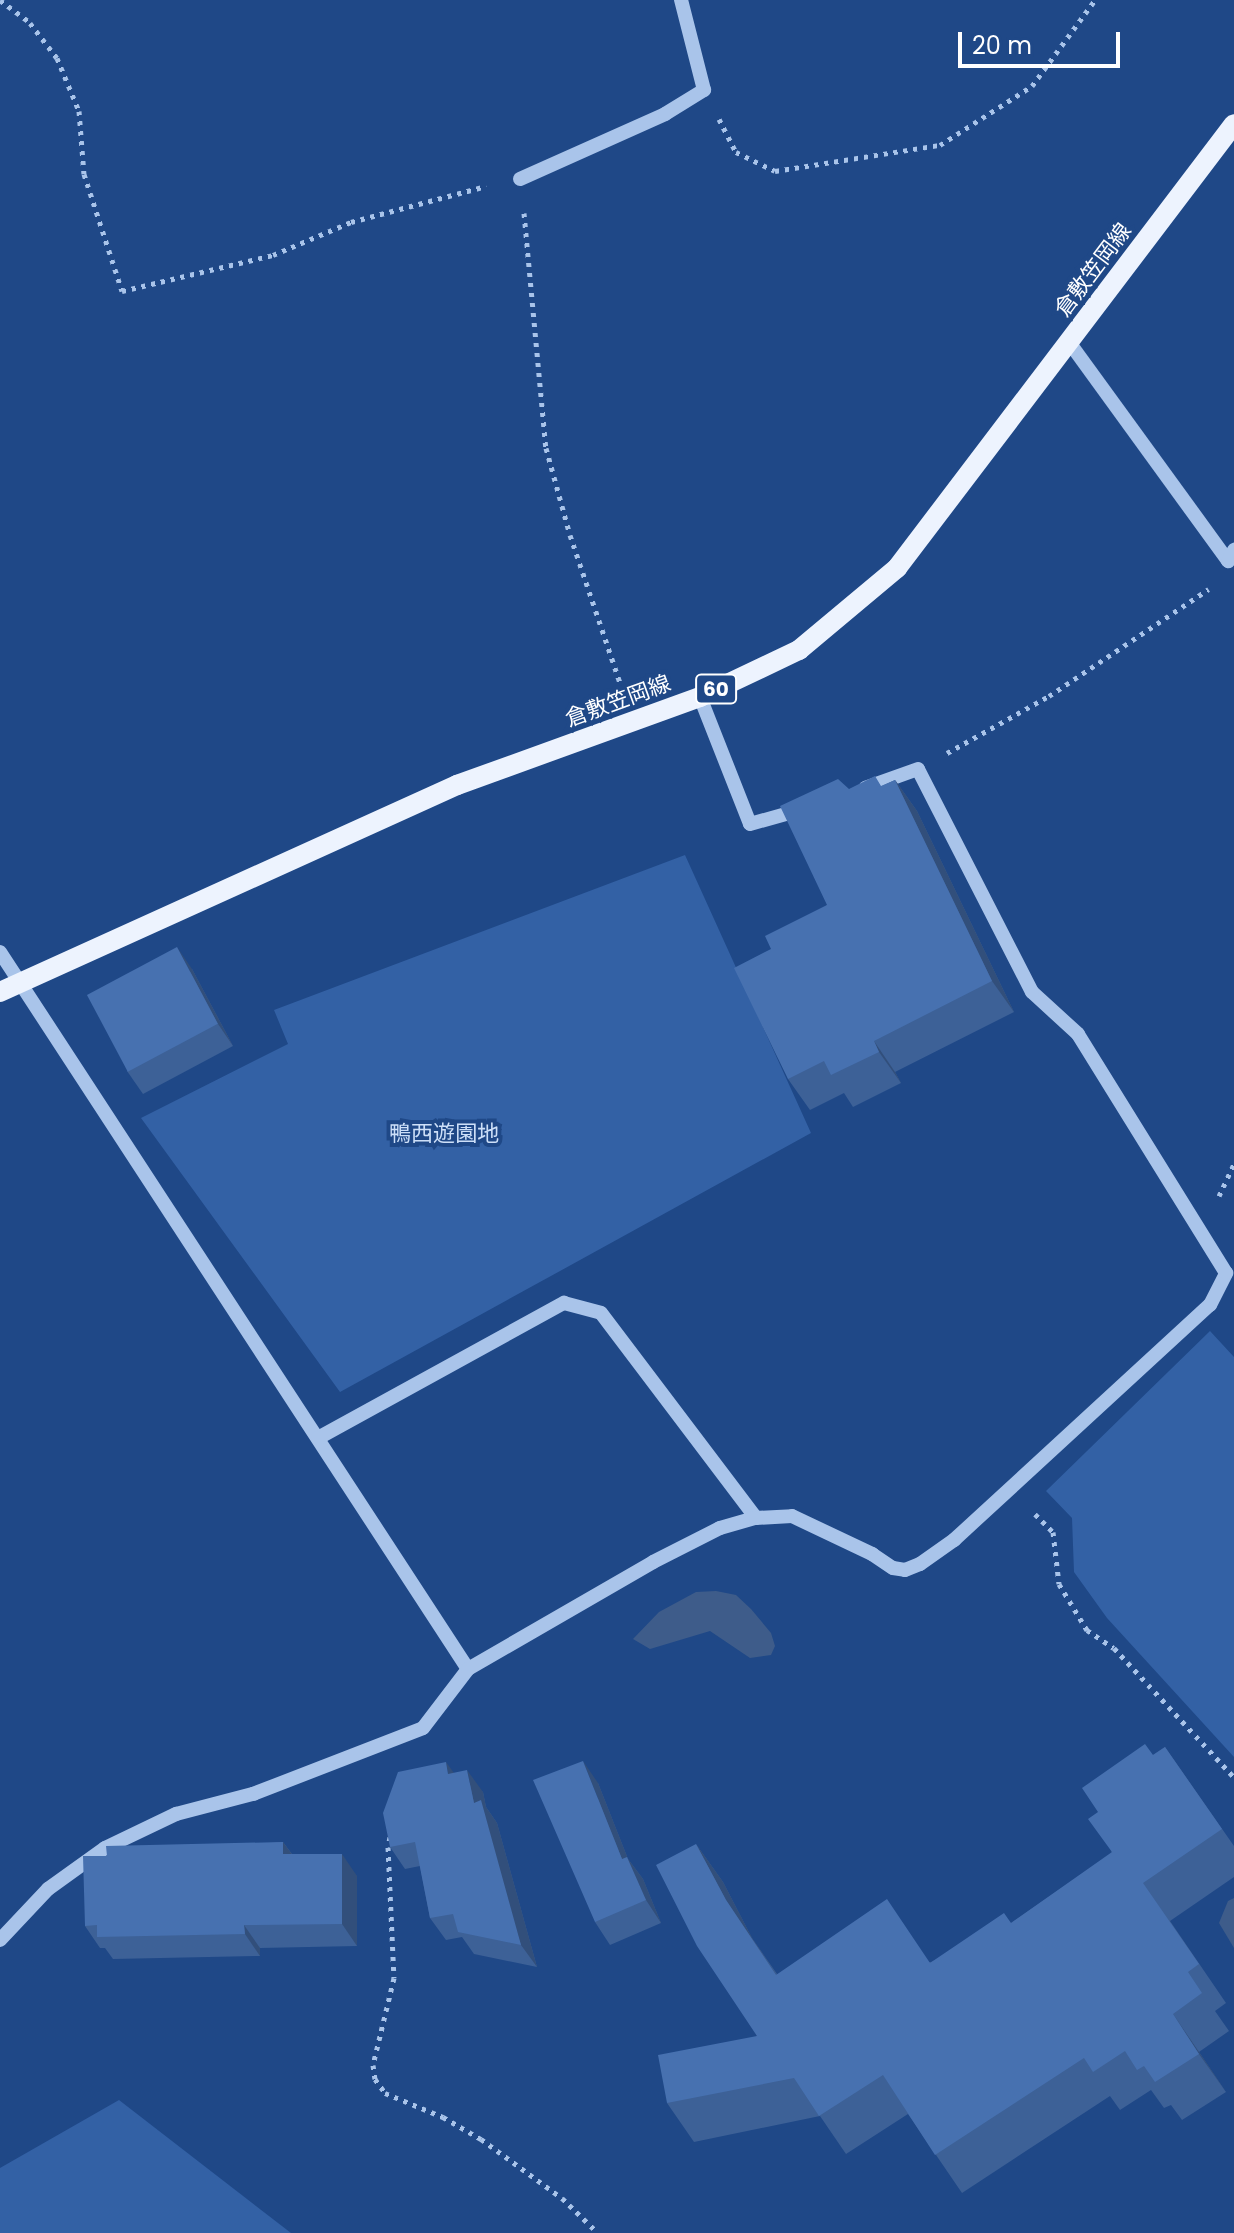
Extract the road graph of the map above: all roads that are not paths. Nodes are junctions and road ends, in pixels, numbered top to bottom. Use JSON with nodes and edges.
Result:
{"nodes":[{"id":1,"x":681,"y":0,"type":"edge"},
{"id":2,"x":1234,"y":124,"type":"edge"},
{"id":3,"x":520,"y":179,"type":"road end"},
{"id":4,"x":1069,"y":342,"type":"junction"},
{"id":5,"x":1231,"y":556,"type":"edge"},
{"id":6,"x":700,"y":697,"type":"junction"},
{"id":7,"x":845,"y":795,"type":"edge"},
{"id":8,"x":816,"y":805,"type":"edge"},
{"id":9,"x":0,"y":952,"type":"edge"},
{"id":10,"x":22,"y":982,"type":"junction"},
{"id":11,"x":0,"y":992,"type":"edge"},
{"id":12,"x":318,"y":1438,"type":"junction"},
{"id":13,"x":756,"y":1518,"type":"junction"},
{"id":14,"x":468,"y":1669,"type":"junction"},
{"id":15,"x":0,"y":1940,"type":"edge"}],
"edges":[{"from":1,"to":3,"type":"street"},
{"from":2,"to":4,"type":"main road","name":"倉敷笠岡線","number":"60"},
{"from":4,"to":5,"type":"street"},
{"from":4,"to":6,"type":"main road","name":"倉敷笠岡線","number":"60"},
{"from":6,"to":8,"type":"street"},
{"from":6,"to":10,"type":"main road","name":"倉敷笠岡線","number":"60"},
{"from":7,"to":13,"type":"street"},
{"from":9,"to":10,"type":"street"},
{"from":10,"to":11,"type":"main road","name":"倉敷笠岡線","number":"60"},
{"from":10,"to":12,"type":"street"},
{"from":12,"to":13,"type":"street"},
{"from":12,"to":14,"type":"street"},
{"from":13,"to":14,"type":"street"},
{"from":14,"to":15,"type":"street"}]}
